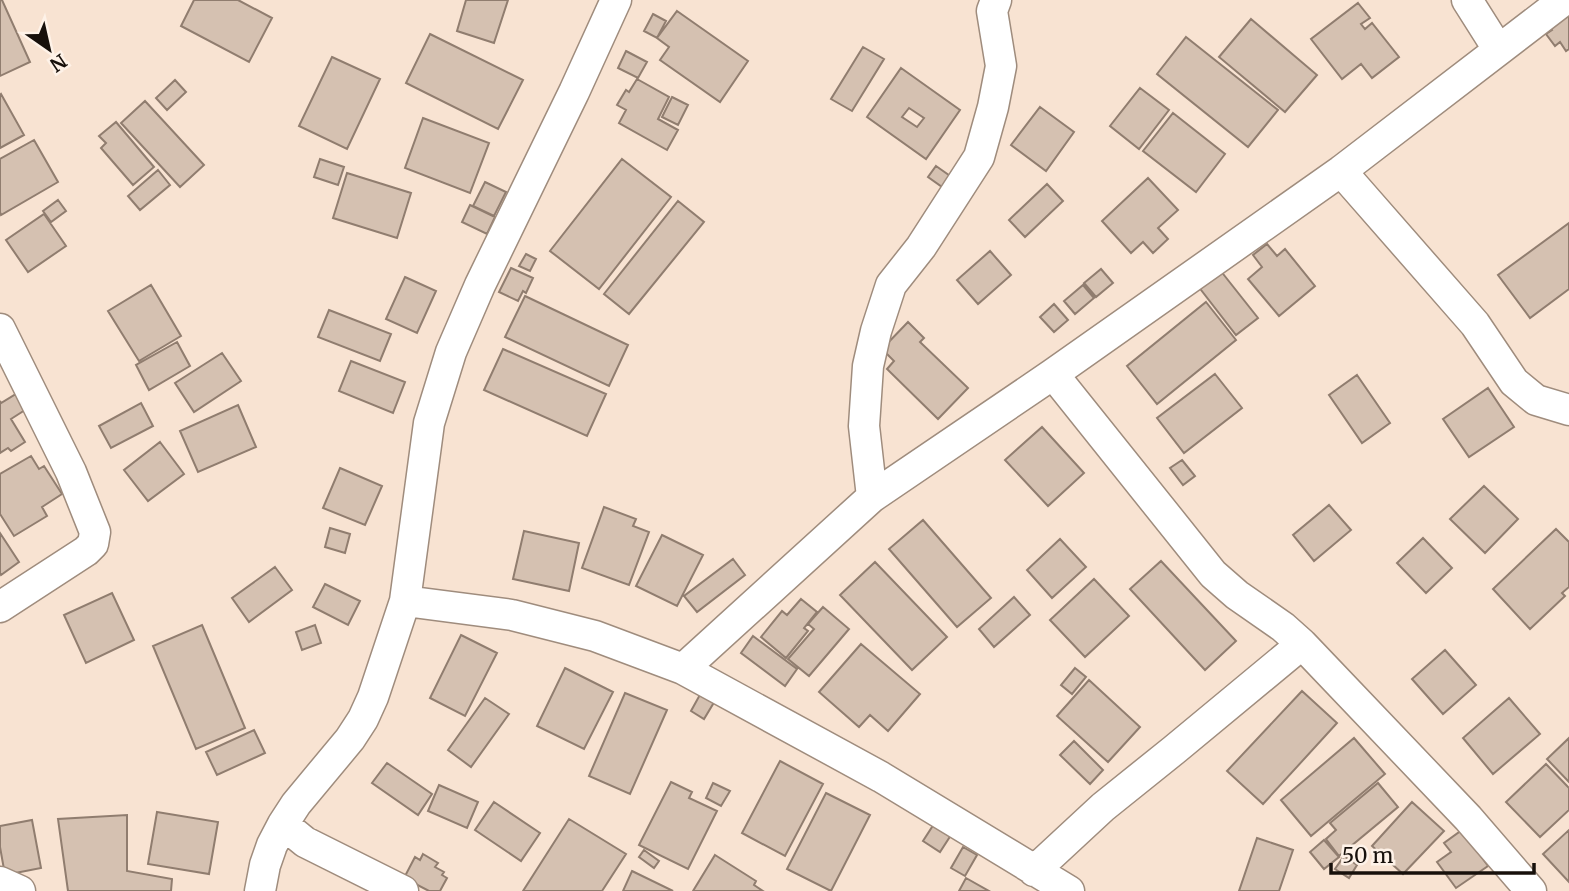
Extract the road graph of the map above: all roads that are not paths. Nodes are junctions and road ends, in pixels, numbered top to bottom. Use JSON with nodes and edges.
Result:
{"nodes":[{"id":1,"x":616,"y":0,"type":"edge"},
{"id":2,"x":996,"y":0,"type":"edge"},
{"id":3,"x":1467,"y":0,"type":"edge"},
{"id":4,"x":1564,"y":0,"type":"edge"},
{"id":5,"x":1498,"y":49,"type":"junction"},
{"id":6,"x":1340,"y":171,"type":"junction"},
{"id":7,"x":0,"y":329,"type":"edge"},
{"id":8,"x":1053,"y":374,"type":"junction"},
{"id":9,"x":1569,"y":410,"type":"edge"},
{"id":10,"x":872,"y":497,"type":"junction"},
{"id":11,"x":405,"y":601,"type":"junction"},
{"id":12,"x":0,"y":607,"type":"edge"},
{"id":13,"x":1301,"y":644,"type":"junction"},
{"id":14,"x":683,"y":669,"type":"junction"},
{"id":15,"x":283,"y":824,"type":"junction"},
{"id":16,"x":1034,"y":871,"type":"junction"},
{"id":17,"x":0,"y":882,"type":"edge"},
{"id":18,"x":20,"y":891,"type":"edge"},
{"id":19,"x":260,"y":891,"type":"edge"},
{"id":20,"x":403,"y":891,"type":"edge"},
{"id":21,"x":1069,"y":891,"type":"edge"},
{"id":22,"x":1531,"y":891,"type":"edge"}],
"edges":[{"from":1,"to":11,"type":"street"},
{"from":2,"to":10,"type":"street"},
{"from":3,"to":5,"type":"street"},
{"from":4,"to":5,"type":"street"},
{"from":5,"to":6,"type":"street"},
{"from":6,"to":8,"type":"street"},
{"from":6,"to":9,"type":"street"},
{"from":7,"to":12,"type":"street"},
{"from":8,"to":10,"type":"street"},
{"from":8,"to":13,"type":"street"},
{"from":10,"to":14,"type":"street"},
{"from":11,"to":14,"type":"street"},
{"from":11,"to":15,"type":"street"},
{"from":13,"to":16,"type":"street"},
{"from":13,"to":22,"type":"street"},
{"from":14,"to":16,"type":"street"},
{"from":15,"to":19,"type":"street"},
{"from":15,"to":20,"type":"street"},
{"from":16,"to":21,"type":"street"},
{"from":17,"to":18,"type":"street"}]}
